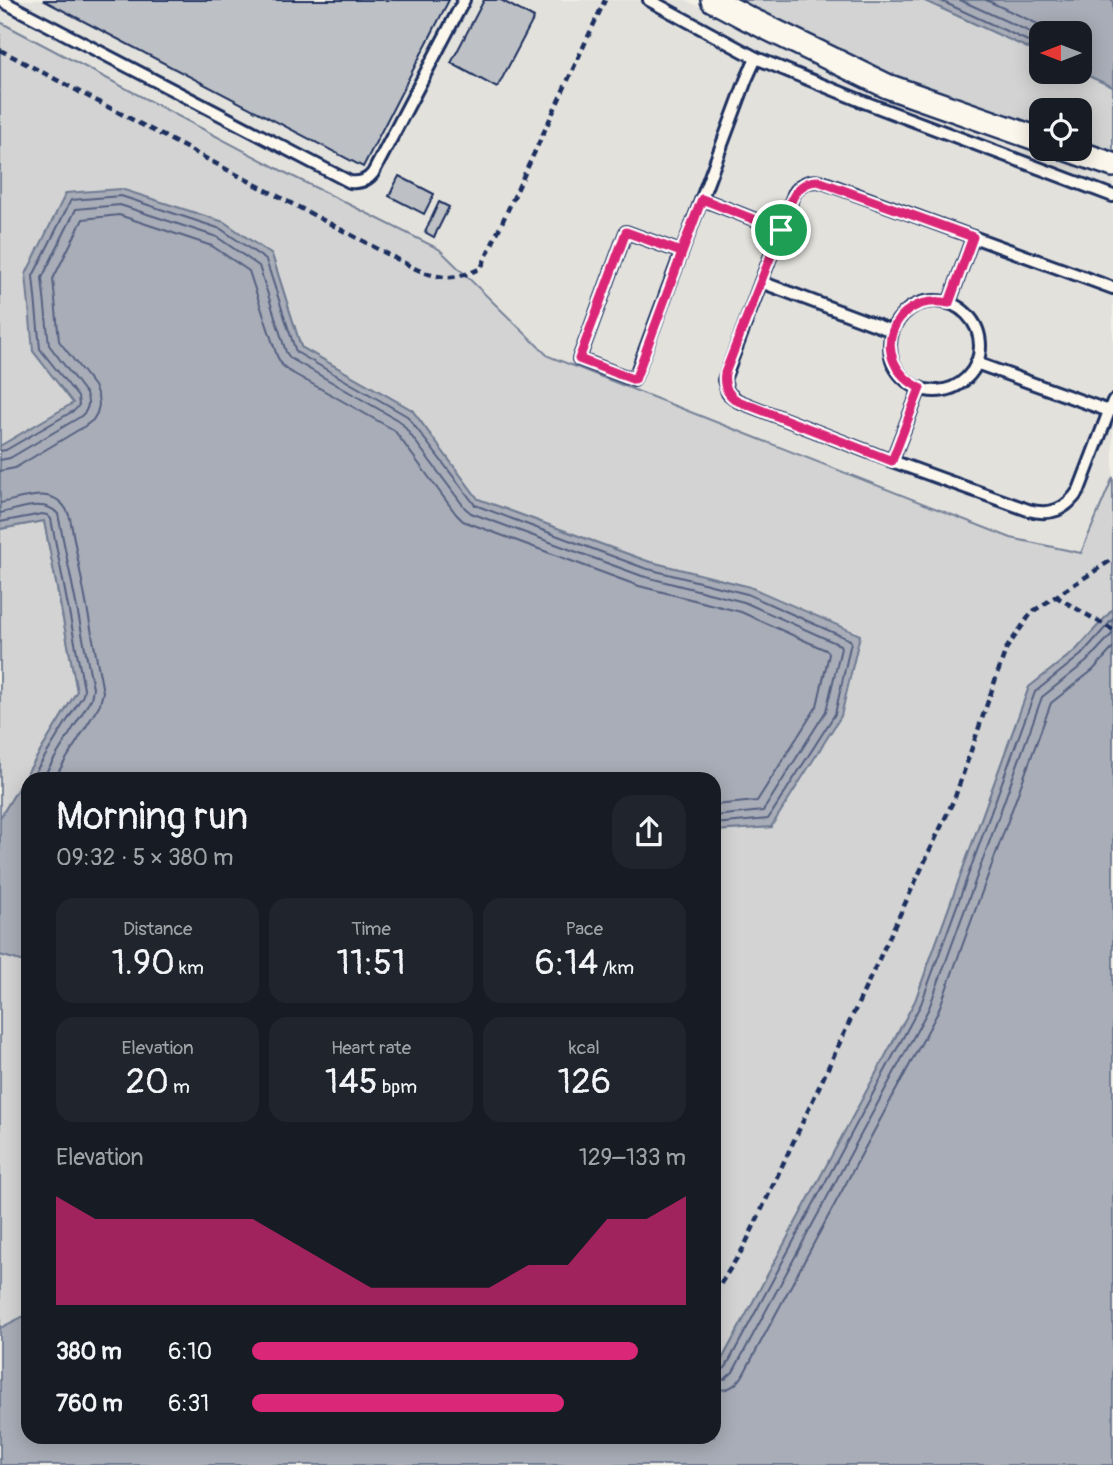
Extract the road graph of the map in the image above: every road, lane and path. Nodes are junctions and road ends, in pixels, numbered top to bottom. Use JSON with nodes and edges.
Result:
{"nodes":[{"id":1,"x":0,"y":0,"type":"edge"},
{"id":2,"x":464,"y":0,"type":"edge"},
{"id":3,"x":649,"y":0,"type":"edge"},
{"id":4,"x":713,"y":0,"type":"edge"},
{"id":5,"x":756,"y":58,"type":"junction"},
{"id":6,"x":1029,"y":136,"type":"edge"},
{"id":7,"x":1092,"y":158,"type":"edge"},
{"id":8,"x":1113,"y":165,"type":"edge"},
{"id":9,"x":1113,"y":196,"type":"edge"},
{"id":10,"x":702,"y":199,"type":"junction"},
{"id":11,"x":781,"y":230,"type":"junction"},
{"id":12,"x":973,"y":237,"type":"junction"},
{"id":13,"x":681,"y":252,"type":"junction"},
{"id":14,"x":761,"y":282,"type":"junction"},
{"id":15,"x":1113,"y":288,"type":"edge"},
{"id":16,"x":949,"y":303,"type":"junction"},
{"id":17,"x":892,"y":331,"type":"junction"},
{"id":18,"x":976,"y":363,"type":"junction"},
{"id":19,"x":920,"y":388,"type":"junction"},
{"id":20,"x":1111,"y":406,"type":"edge"},
{"id":21,"x":892,"y":461,"type":"junction"},
{"id":22,"x":1113,"y":559,"type":"edge"},
{"id":23,"x":1055,"y":596,"type":"junction"},
{"id":24,"x":1113,"y":630,"type":"edge"},
{"id":25,"x":721,"y":1283,"type":"edge"}],
"edges":[{"from":1,"to":2,"type":"lane"},
{"from":3,"to":5,"type":"lane"},
{"from":4,"to":6,"type":"street"},
{"from":5,"to":9,"type":"lane"},
{"from":5,"to":10,"type":"lane"},
{"from":7,"to":8,"type":"street"},
{"from":10,"to":11,"type":"lane"},
{"from":10,"to":13,"type":"lane"},
{"from":11,"to":12,"type":"lane"},
{"from":11,"to":14,"type":"lane"},
{"from":12,"to":15,"type":"lane"},
{"from":12,"to":16,"type":"lane"},
{"from":13,"to":13,"type":"lane"},
{"from":14,"to":17,"type":"lane"},
{"from":14,"to":21,"type":"lane"},
{"from":16,"to":17,"type":"lane"},
{"from":16,"to":18,"type":"lane"},
{"from":17,"to":19,"type":"lane"},
{"from":18,"to":19,"type":"lane"},
{"from":18,"to":20,"type":"lane"},
{"from":19,"to":21,"type":"lane"},
{"from":20,"to":21,"type":"lane"},
{"from":22,"to":23,"type":"path"},
{"from":23,"to":24,"type":"path"},
{"from":23,"to":25,"type":"path"}]}
